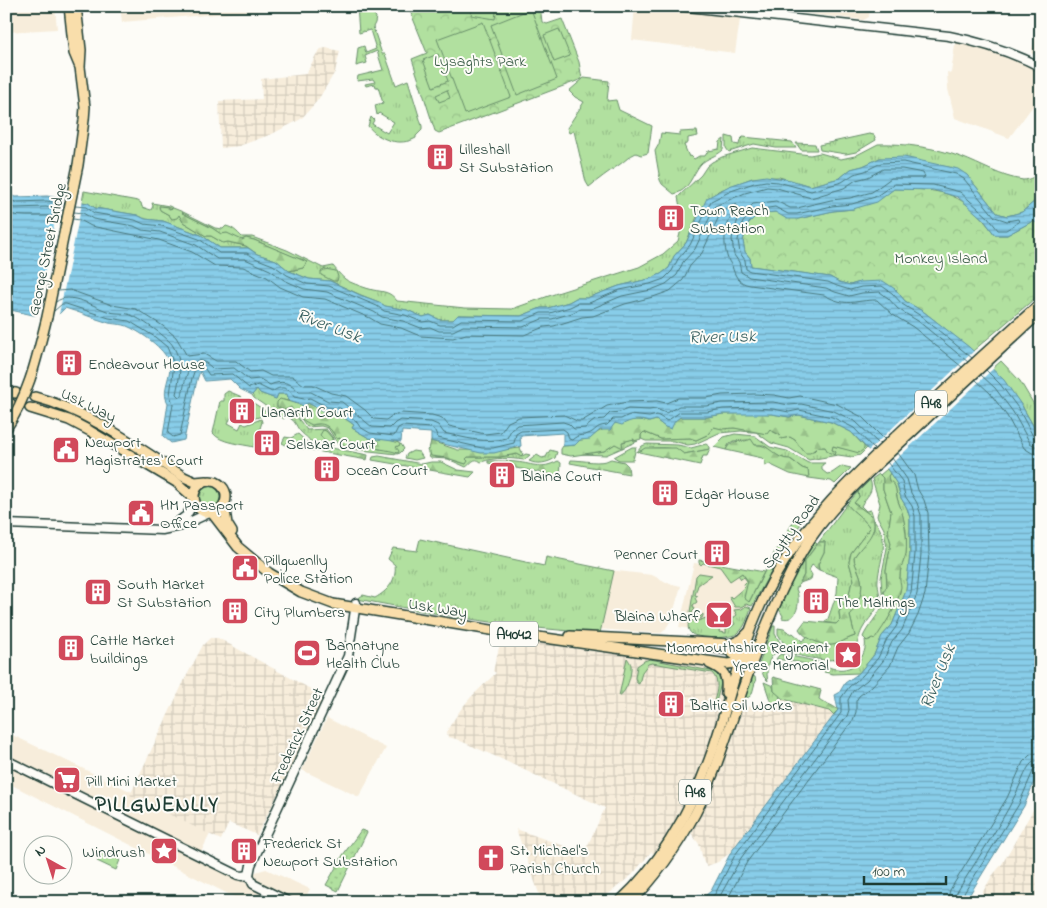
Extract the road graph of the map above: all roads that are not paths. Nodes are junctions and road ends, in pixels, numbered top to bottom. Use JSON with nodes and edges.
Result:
{"nodes":[{"id":1,"x":69,"y":6,"type":"edge"},
{"id":2,"x":76,"y":6,"type":"edge"},
{"id":3,"x":679,"y":6,"type":"edge"},
{"id":4,"x":76,"y":35,"type":"junction"},
{"id":5,"x":1041,"y":67,"type":"edge"},
{"id":6,"x":1041,"y":303,"type":"edge"},
{"id":7,"x":1041,"y":312,"type":"edge"},
{"id":8,"x":993,"y":351,"type":"junction"},
{"id":9,"x":6,"y":392,"type":"edge"},
{"id":10,"x":16,"y":393,"type":"dead end"},
{"id":11,"x":35,"y":397,"type":"dead end"},
{"id":12,"x":30,"y":408,"type":"dead end"},
{"id":13,"x":6,"y":429,"type":"edge"},
{"id":14,"x":206,"y":482,"type":"junction"},
{"id":15,"x":195,"y":500,"type":"junction"},
{"id":16,"x":834,"y":502,"type":"junction"},
{"id":17,"x":224,"y":504,"type":"junction"},
{"id":18,"x":210,"y":513,"type":"junction"},
{"id":19,"x":6,"y":524,"type":"edge"},
{"id":20,"x":168,"y":529,"type":"junction"},
{"id":21,"x":356,"y":606,"type":"junction"},
{"id":22,"x":769,"y":619,"type":"joint"},
{"id":23,"x":748,"y":633,"type":"junction"},
{"id":24,"x":684,"y":642,"type":"junction"},
{"id":25,"x":692,"y":658,"type":"junction"},
{"id":26,"x":743,"y":663,"type":"junction"},
{"id":27,"x":724,"y":710,"type":"junction"},
{"id":28,"x":6,"y":760,"type":"edge"},
{"id":29,"x":250,"y":875,"type":"junction"},
{"id":30,"x":289,"y":902,"type":"edge"},
{"id":31,"x":619,"y":902,"type":"edge"},
{"id":32,"x":630,"y":902,"type":"edge"}],
"edges":[{"from":1,"to":4,"type":"main road"},
{"from":2,"to":4,"type":"main road"},
{"from":3,"to":5,"type":"street"},
{"from":4,"to":13,"type":"main road","name":"George Street Bridge","bridge":true},
{"from":6,"to":8,"type":"main road","number":"A48"},
{"from":7,"to":8,"type":"main road","number":"A48"},
{"from":8,"to":16,"type":"main road","name":"Spytty Road","number":"A48"},
{"from":9,"to":10,"type":"main road"},
{"from":11,"to":14,"type":"main road","name":"Usk Way","number":"A4042"},
{"from":12,"to":15,"type":"main road","name":"Usk Way","number":"A4042"},
{"from":14,"to":15,"type":"main road"},
{"from":14,"to":17,"type":"main road","number":"A4042"},
{"from":15,"to":18,"type":"main road","number":"A4042"},
{"from":15,"to":20,"type":"street"},
{"from":16,"to":22,"type":"main road","name":"Spytty Road","number":"A48"},
{"from":16,"to":23,"type":"main road","name":"Spytty Road","number":"A48"},
{"from":17,"to":18,"type":"main road"},
{"from":17,"to":21,"type":"main road","name":"Usk Way","number":"A4042"},
{"from":18,"to":20,"type":"street"},
{"from":18,"to":21,"type":"main road","name":"Usk Way","number":"A4042"},
{"from":19,"to":20,"type":"street"},
{"from":21,"to":24,"type":"main road","name":"Usk Way","number":"A4042"},
{"from":21,"to":25,"type":"main road","name":"Usk Way","number":"A4042"},
{"from":21,"to":29,"type":"street","name":"Frederick Street"},
{"from":22,"to":26,"type":"main road","name":"Usk Way"},
{"from":23,"to":24,"type":"main road","name":"Usk Way","number":"A4042"},
{"from":23,"to":26,"type":"main road","name":"Usk Way","number":"A48"},
{"from":24,"to":26,"type":"main road","name":"Usk Way","number":"A4042"},
{"from":25,"to":26,"type":"main road","name":"Usk Way","number":"A4042"},
{"from":25,"to":27,"type":"main road","name":"Usk Way","number":"A4042"},
{"from":26,"to":27,"type":"main road","name":"Usk Way","number":"A48"},
{"from":26,"to":32,"type":"main road","name":"Usk Way","number":"A48"},
{"from":27,"to":31,"type":"main road","name":"Usk Way","number":"A48"},
{"from":28,"to":29,"type":"street"},
{"from":29,"to":30,"type":"street"}]}
